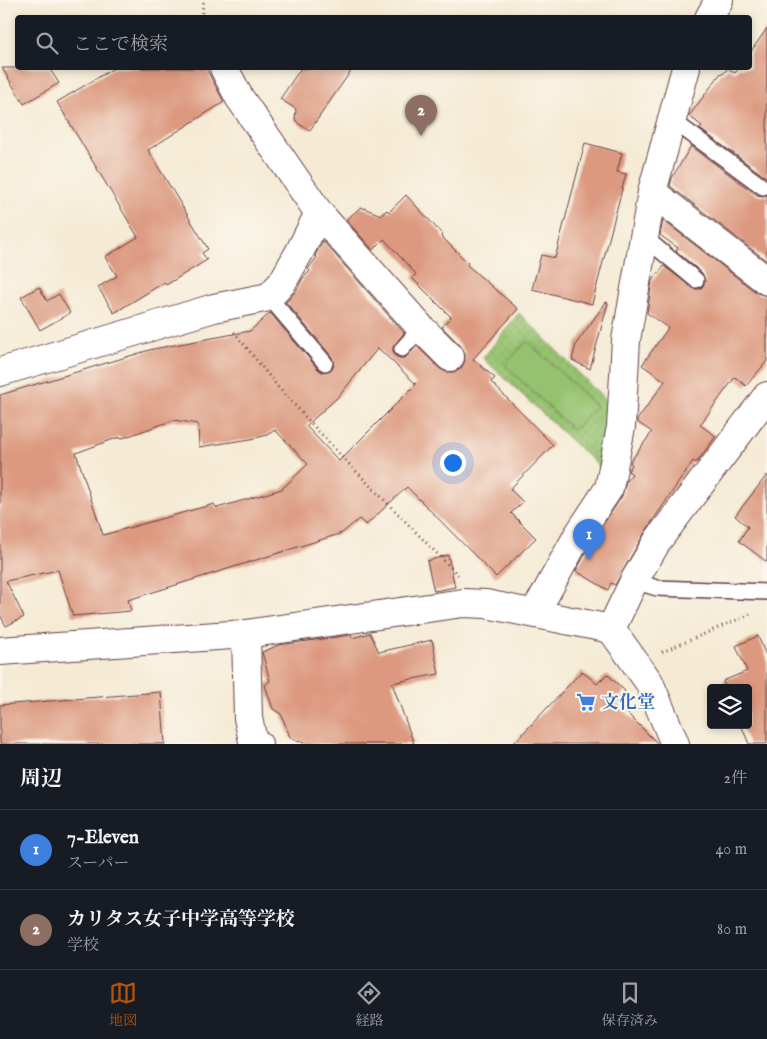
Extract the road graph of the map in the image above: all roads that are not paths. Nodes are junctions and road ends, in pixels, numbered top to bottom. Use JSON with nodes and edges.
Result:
{"nodes":[{"id":1,"x":225,"y":70,"type":"edge"},
{"id":2,"x":685,"y":70,"type":"edge"},
{"id":3,"x":672,"y":120,"type":"junction"},
{"id":4,"x":764,"y":187,"type":"dead end"},
{"id":5,"x":652,"y":192,"type":"junction"},
{"id":6,"x":319,"y":213,"type":"junction"},
{"id":7,"x":644,"y":237,"type":"junction"},
{"id":8,"x":696,"y":280,"type":"dead end"},
{"id":9,"x":767,"y":281,"type":"edge"},
{"id":10,"x":269,"y":297,"type":"junction"},
{"id":11,"x":421,"y":328,"type":"junction"},
{"id":12,"x":402,"y":349,"type":"dead end"},
{"id":13,"x":450,"y":357,"type":"dead end"},
{"id":14,"x":325,"y":363,"type":"dead end"},
{"id":15,"x":0,"y":372,"type":"edge"},
{"id":16,"x":767,"y":396,"type":"edge"},
{"id":17,"x":634,"y":581,"type":"junction"},
{"id":18,"x":767,"y":592,"type":"edge"},
{"id":19,"x":534,"y":613,"type":"junction"},
{"id":20,"x":611,"y":629,"type":"junction"},
{"id":21,"x":246,"y":634,"type":"junction"},
{"id":22,"x":0,"y":651,"type":"edge"},
{"id":23,"x":258,"y":744,"type":"edge"},
{"id":24,"x":675,"y":744,"type":"edge"}],
"edges":[{"from":1,"to":6,"type":"street"},
{"from":2,"to":3,"type":"street"},
{"from":3,"to":4,"type":"lane"},
{"from":3,"to":5,"type":"street"},
{"from":5,"to":7,"type":"street"},
{"from":5,"to":9,"type":"street"},
{"from":6,"to":10,"type":"street"},
{"from":6,"to":11,"type":"street"},
{"from":7,"to":8,"type":"lane"},
{"from":7,"to":19,"type":"street"},
{"from":10,"to":14,"type":"lane"},
{"from":10,"to":15,"type":"street"},
{"from":11,"to":12,"type":"lane"},
{"from":11,"to":13,"type":"street"},
{"from":16,"to":17,"type":"street"},
{"from":17,"to":18,"type":"lane"},
{"from":17,"to":20,"type":"street"},
{"from":19,"to":20,"type":"street"},
{"from":19,"to":21,"type":"street"},
{"from":20,"to":24,"type":"street"},
{"from":21,"to":22,"type":"street"},
{"from":21,"to":23,"type":"street"}]}
